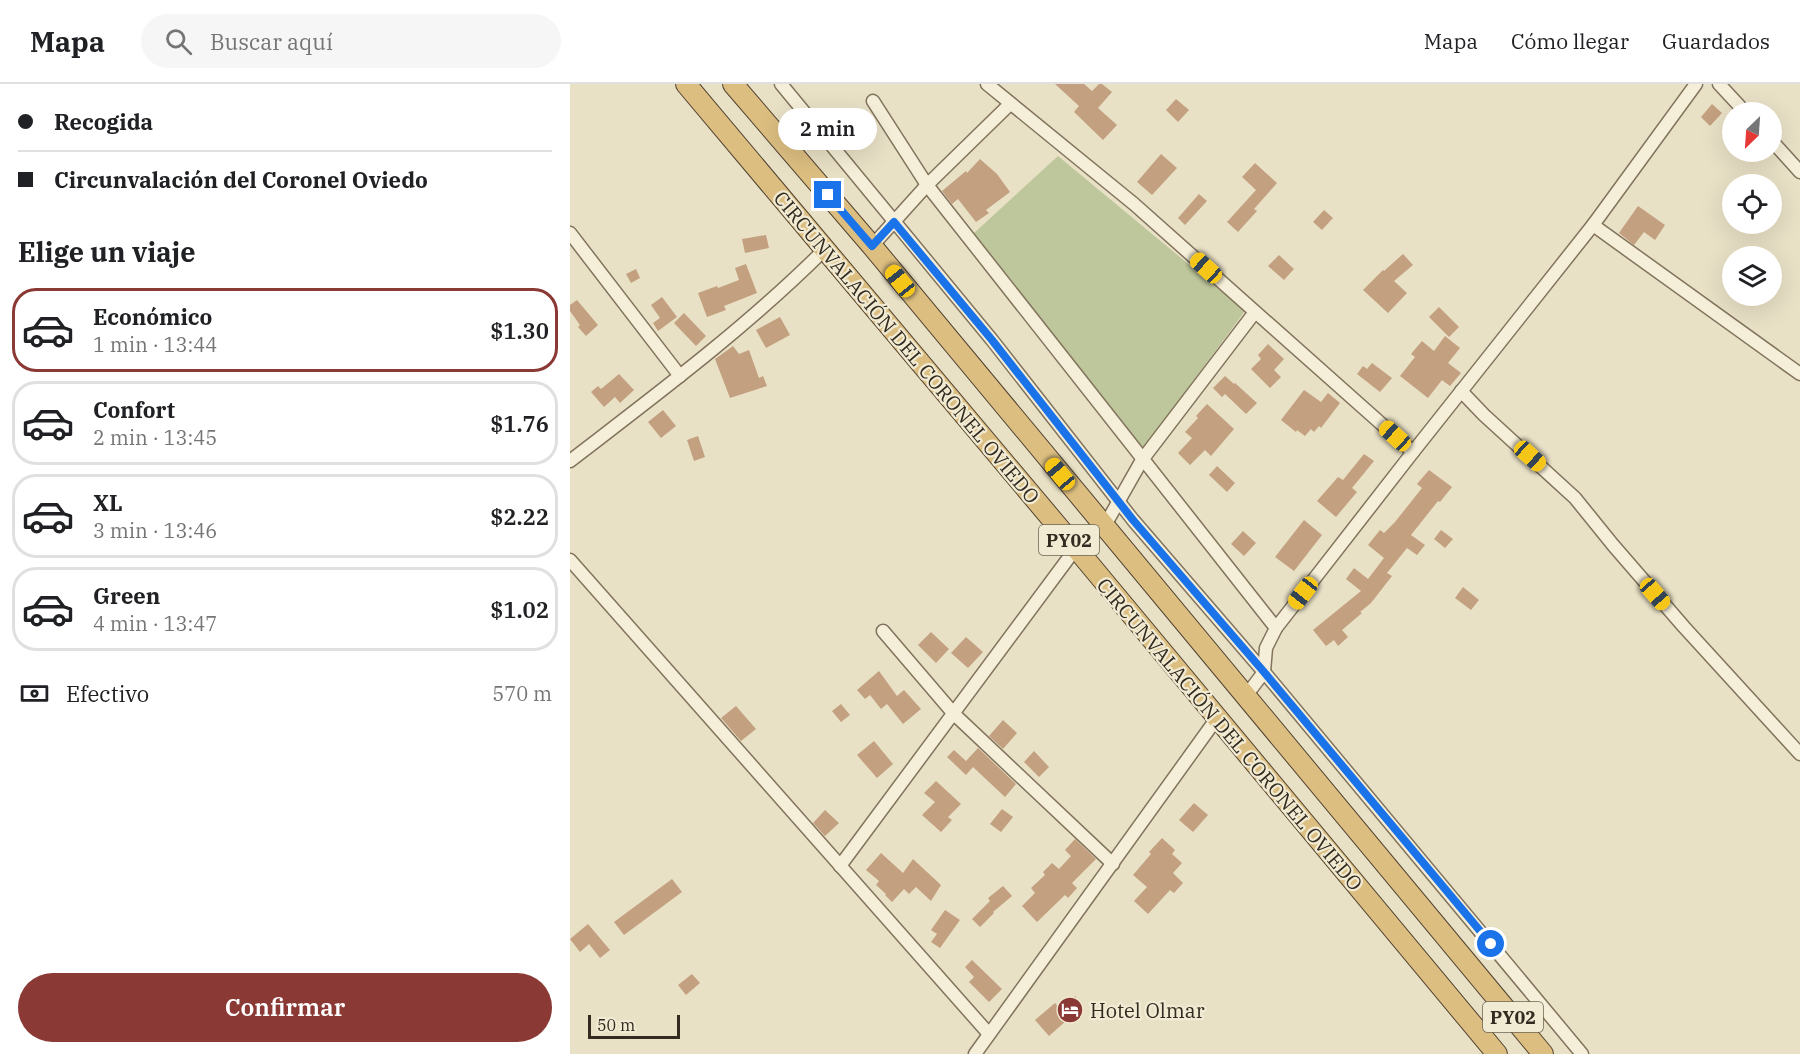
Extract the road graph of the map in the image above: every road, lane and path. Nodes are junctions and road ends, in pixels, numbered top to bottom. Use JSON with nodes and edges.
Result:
{"nodes":[{"id":1,"x":686,"y":84,"type":"edge"},
{"id":2,"x":733,"y":84,"type":"edge"},
{"id":3,"x":781,"y":84,"type":"edge"},
{"id":4,"x":987,"y":84,"type":"edge"},
{"id":5,"x":1696,"y":84,"type":"edge"},
{"id":6,"x":1719,"y":84,"type":"edge"},
{"id":7,"x":873,"y":101,"type":"dead end"},
{"id":8,"x":1736,"y":102,"type":"edge"},
{"id":9,"x":1010,"y":104,"type":"junction"},
{"id":10,"x":1782,"y":152,"type":"edge"},
{"id":11,"x":1800,"y":172,"type":"edge"},
{"id":12,"x":927,"y":185,"type":"junction"},
{"id":13,"x":894,"y":222,"type":"junction"},
{"id":14,"x":1593,"y":225,"type":"junction"},
{"id":15,"x":570,"y":233,"type":"edge"},
{"id":16,"x":872,"y":246,"type":"junction"},
{"id":17,"x":825,"y":249,"type":"junction"},
{"id":18,"x":1255,"y":312,"type":"junction"},
{"id":19,"x":1800,"y":374,"type":"edge"},
{"id":20,"x":680,"y":376,"type":"junction"},
{"id":21,"x":1461,"y":391,"type":"junction"},
{"id":22,"x":1413,"y":452,"type":"junction"},
{"id":23,"x":1142,"y":460,"type":"junction"},
{"id":24,"x":570,"y":461,"type":"edge"},
{"id":25,"x":1119,"y":500,"type":"junction"},
{"id":26,"x":1104,"y":526,"type":"junction"},
{"id":27,"x":1076,"y":548,"type":"junction"},
{"id":28,"x":570,"y":560,"type":"edge"},
{"id":29,"x":1276,"y":628,"type":"junction"},
{"id":30,"x":883,"y":631,"type":"dead end"},
{"id":31,"x":1264,"y":672,"type":"junction"},
{"id":32,"x":1245,"y":697,"type":"junction"},
{"id":33,"x":954,"y":714,"type":"junction"},
{"id":34,"x":1217,"y":718,"type":"junction"},
{"id":35,"x":1800,"y":754,"type":"edge"},
{"id":36,"x":1113,"y":864,"type":"junction"},
{"id":37,"x":840,"y":866,"type":"junction"},
{"id":38,"x":989,"y":1034,"type":"junction"},
{"id":39,"x":975,"y":1054,"type":"edge"},
{"id":40,"x":1497,"y":1054,"type":"edge"},
{"id":41,"x":1543,"y":1054,"type":"edge"},
{"id":42,"x":1582,"y":1054,"type":"edge"}],
"edges":[{"from":1,"to":17,"type":"highway","name":"CIRCUNVALACIÓN DEL CORONEL OVIEDO","number":"PY02"},
{"from":2,"to":16,"type":"highway","name":"CIRCUNVALACIÓN DEL CORONEL OVIEDO","number":"PY02"},
{"from":3,"to":13,"type":"street"},
{"from":4,"to":9,"type":"street"},
{"from":5,"to":14,"type":"street"},
{"from":6,"to":8,"type":"street"},
{"from":7,"to":12,"type":"street"},
{"from":9,"to":12,"type":"street"},
{"from":9,"to":18,"type":"street"},
{"from":10,"to":11,"type":"street"},
{"from":12,"to":13,"type":"street"},
{"from":12,"to":23,"type":"street"},
{"from":13,"to":16,"type":"street"},
{"from":13,"to":25,"type":"street"},
{"from":14,"to":19,"type":"street"},
{"from":14,"to":21,"type":"street"},
{"from":15,"to":20,"type":"street"},
{"from":16,"to":26,"type":"highway","name":"CIRCUNVALACIÓN DEL CORONEL OVIEDO","number":"PY02"},
{"from":17,"to":20,"type":"street"},
{"from":17,"to":27,"type":"highway","name":"CIRCUNVALACIÓN DEL CORONEL OVIEDO","number":"PY02"},
{"from":18,"to":22,"type":"street"},
{"from":18,"to":23,"type":"street"},
{"from":20,"to":24,"type":"street"},
{"from":21,"to":22,"type":"street"},
{"from":21,"to":35,"type":"street"},
{"from":22,"to":29,"type":"street"},
{"from":23,"to":25,"type":"street"},
{"from":23,"to":29,"type":"street"},
{"from":25,"to":26,"type":"street"},
{"from":25,"to":31,"type":"street"},
{"from":26,"to":32,"type":"highway","name":"CIRCUNVALACIÓN DEL CORONEL OVIEDO","number":"PY02"},
{"from":27,"to":33,"type":"street"},
{"from":27,"to":34,"type":"highway","name":"CIRCUNVALACIÓN DEL CORONEL OVIEDO","number":"PY02"},
{"from":28,"to":37,"type":"street"},
{"from":29,"to":31,"type":"street"},
{"from":30,"to":33,"type":"street"},
{"from":31,"to":32,"type":"street"},
{"from":31,"to":42,"type":"street"},
{"from":32,"to":41,"type":"highway","name":"CIRCUNVALACIÓN DEL CORONEL OVIEDO","number":"PY02"},
{"from":33,"to":36,"type":"street"},
{"from":33,"to":37,"type":"street"},
{"from":34,"to":36,"type":"street"},
{"from":34,"to":40,"type":"highway","name":"CIRCUNVALACIÓN DEL CORONEL OVIEDO","number":"PY02"},
{"from":36,"to":38,"type":"street"},
{"from":37,"to":38,"type":"street"},
{"from":38,"to":39,"type":"street"}]}
